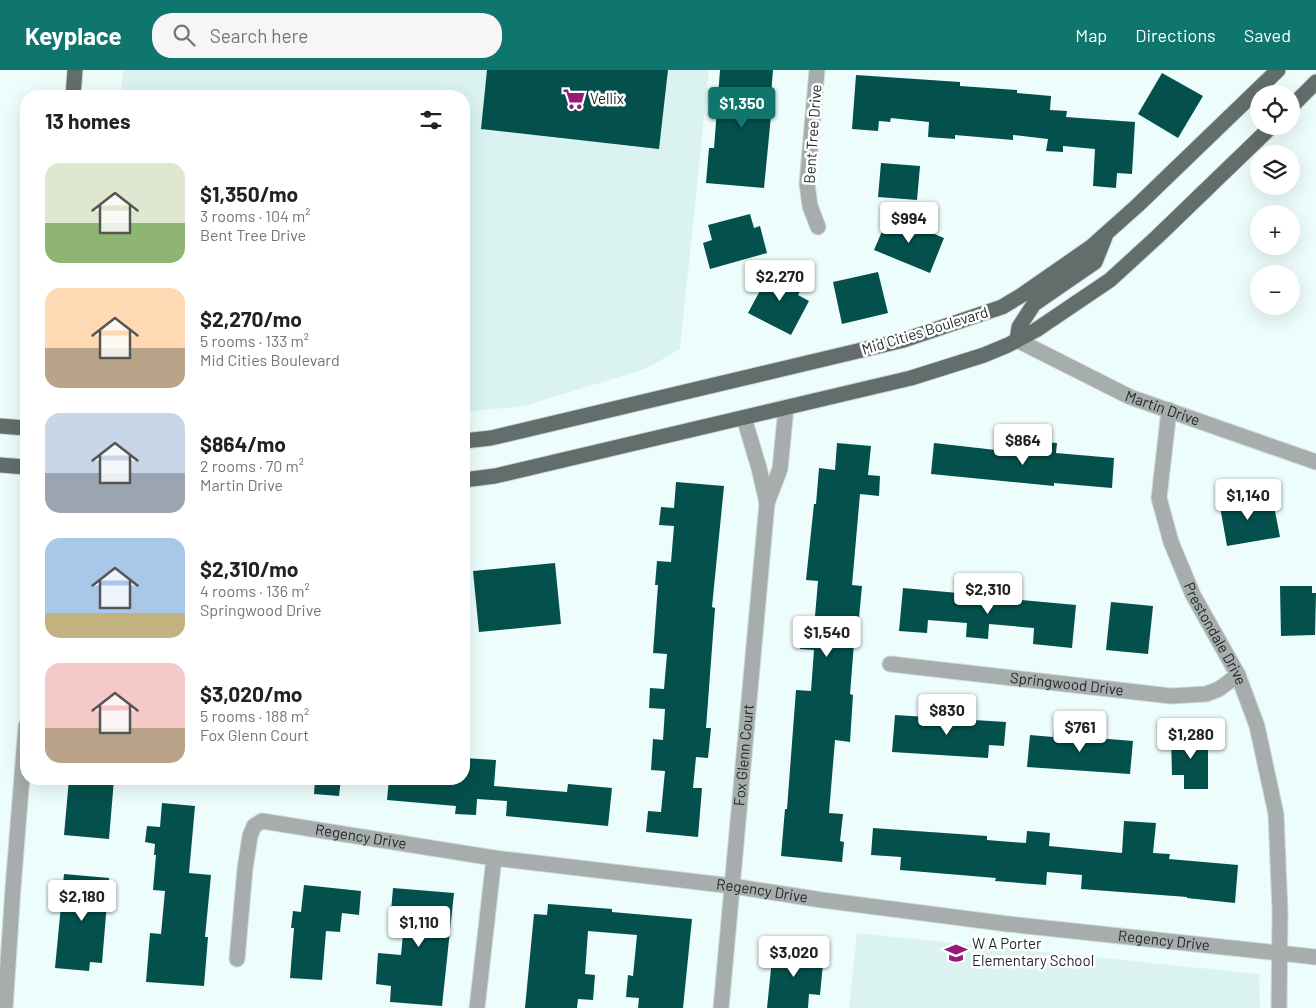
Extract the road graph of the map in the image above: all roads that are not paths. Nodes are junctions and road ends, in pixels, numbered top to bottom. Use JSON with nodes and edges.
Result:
{"nodes":[{"id":1,"x":75,"y":70,"type":"edge"},
{"id":2,"x":817,"y":70,"type":"edge"},
{"id":3,"x":1278,"y":70,"type":"edge"},
{"id":4,"x":1316,"y":82,"type":"edge"},
{"id":5,"x":73,"y":90,"type":"edge"},
{"id":6,"x":1300,"y":98,"type":"edge"},
{"id":7,"x":1263,"y":135,"type":"edge"},
{"id":8,"x":818,"y":227,"type":"dead end"},
{"id":9,"x":1107,"y":233,"type":"junction"},
{"id":10,"x":1017,"y":340,"type":"junction"},
{"id":11,"x":786,"y":408,"type":"junction"},
{"id":12,"x":1169,"y":410,"type":"junction"},
{"id":13,"x":744,"y":418,"type":"junction"},
{"id":14,"x":0,"y":426,"type":"edge"},
{"id":15,"x":20,"y":428,"type":"edge"},
{"id":16,"x":470,"y":440,"type":"edge"},
{"id":17,"x":1316,"y":462,"type":"edge"},
{"id":18,"x":0,"y":465,"type":"edge"},
{"id":19,"x":20,"y":467,"type":"edge"},
{"id":20,"x":470,"y":479,"type":"edge"},
{"id":21,"x":767,"y":503,"type":"junction"},
{"id":22,"x":890,"y":664,"type":"dead end"},
{"id":23,"x":1238,"y":675,"type":"junction"},
{"id":24,"x":21,"y":785,"type":"edge"},
{"id":25,"x":494,"y":858,"type":"junction"},
{"id":26,"x":732,"y":886,"type":"junction"},
{"id":27,"x":1280,"y":953,"type":"junction"},
{"id":28,"x":1316,"y":957,"type":"edge"},
{"id":29,"x":237,"y":959,"type":"dead end"},
{"id":30,"x":5,"y":1008,"type":"edge"},
{"id":31,"x":477,"y":1008,"type":"edge"},
{"id":32,"x":721,"y":1008,"type":"edge"},
{"id":33,"x":1279,"y":1008,"type":"edge"}],
"edges":[{"from":1,"to":5,"type":"main road"},
{"from":2,"to":8,"type":"street","name":"Bent Tree Drive"},
{"from":3,"to":9,"type":"main road","name":"Mid Cities Boulevard"},
{"from":4,"to":6,"type":"main road"},
{"from":7,"to":10,"type":"main road"},
{"from":9,"to":10,"type":"main road"},
{"from":9,"to":16,"type":"main road","name":"Mid Cities Boulevard"},
{"from":10,"to":11,"type":"main road"},
{"from":10,"to":12,"type":"street","name":"Martin Drive"},
{"from":11,"to":13,"type":"main road"},
{"from":11,"to":21,"type":"street","name":"Fox Glenn Court"},
{"from":12,"to":17,"type":"street","name":"Martin Drive"},
{"from":12,"to":23,"type":"street","name":"Prestondale Drive"},
{"from":13,"to":20,"type":"main road"},
{"from":13,"to":21,"type":"street","name":"Fox Glenn Court"},
{"from":14,"to":15,"type":"main road"},
{"from":18,"to":19,"type":"main road"},
{"from":21,"to":26,"type":"street","name":"Fox Glenn Court"},
{"from":22,"to":23,"type":"street","name":"Springwood Drive"},
{"from":23,"to":27,"type":"street","name":"Prestondale Drive"},
{"from":24,"to":30,"type":"street"},
{"from":25,"to":26,"type":"street","name":"Regency Drive"},
{"from":25,"to":29,"type":"street","name":"Regency Drive"},
{"from":25,"to":31,"type":"street"},
{"from":26,"to":27,"type":"street","name":"Regency Drive"},
{"from":26,"to":32,"type":"street","name":"Fox Glenn Court"},
{"from":27,"to":28,"type":"street","name":"Regency Drive"},
{"from":27,"to":33,"type":"street","name":"Prestondale Drive"}]}
